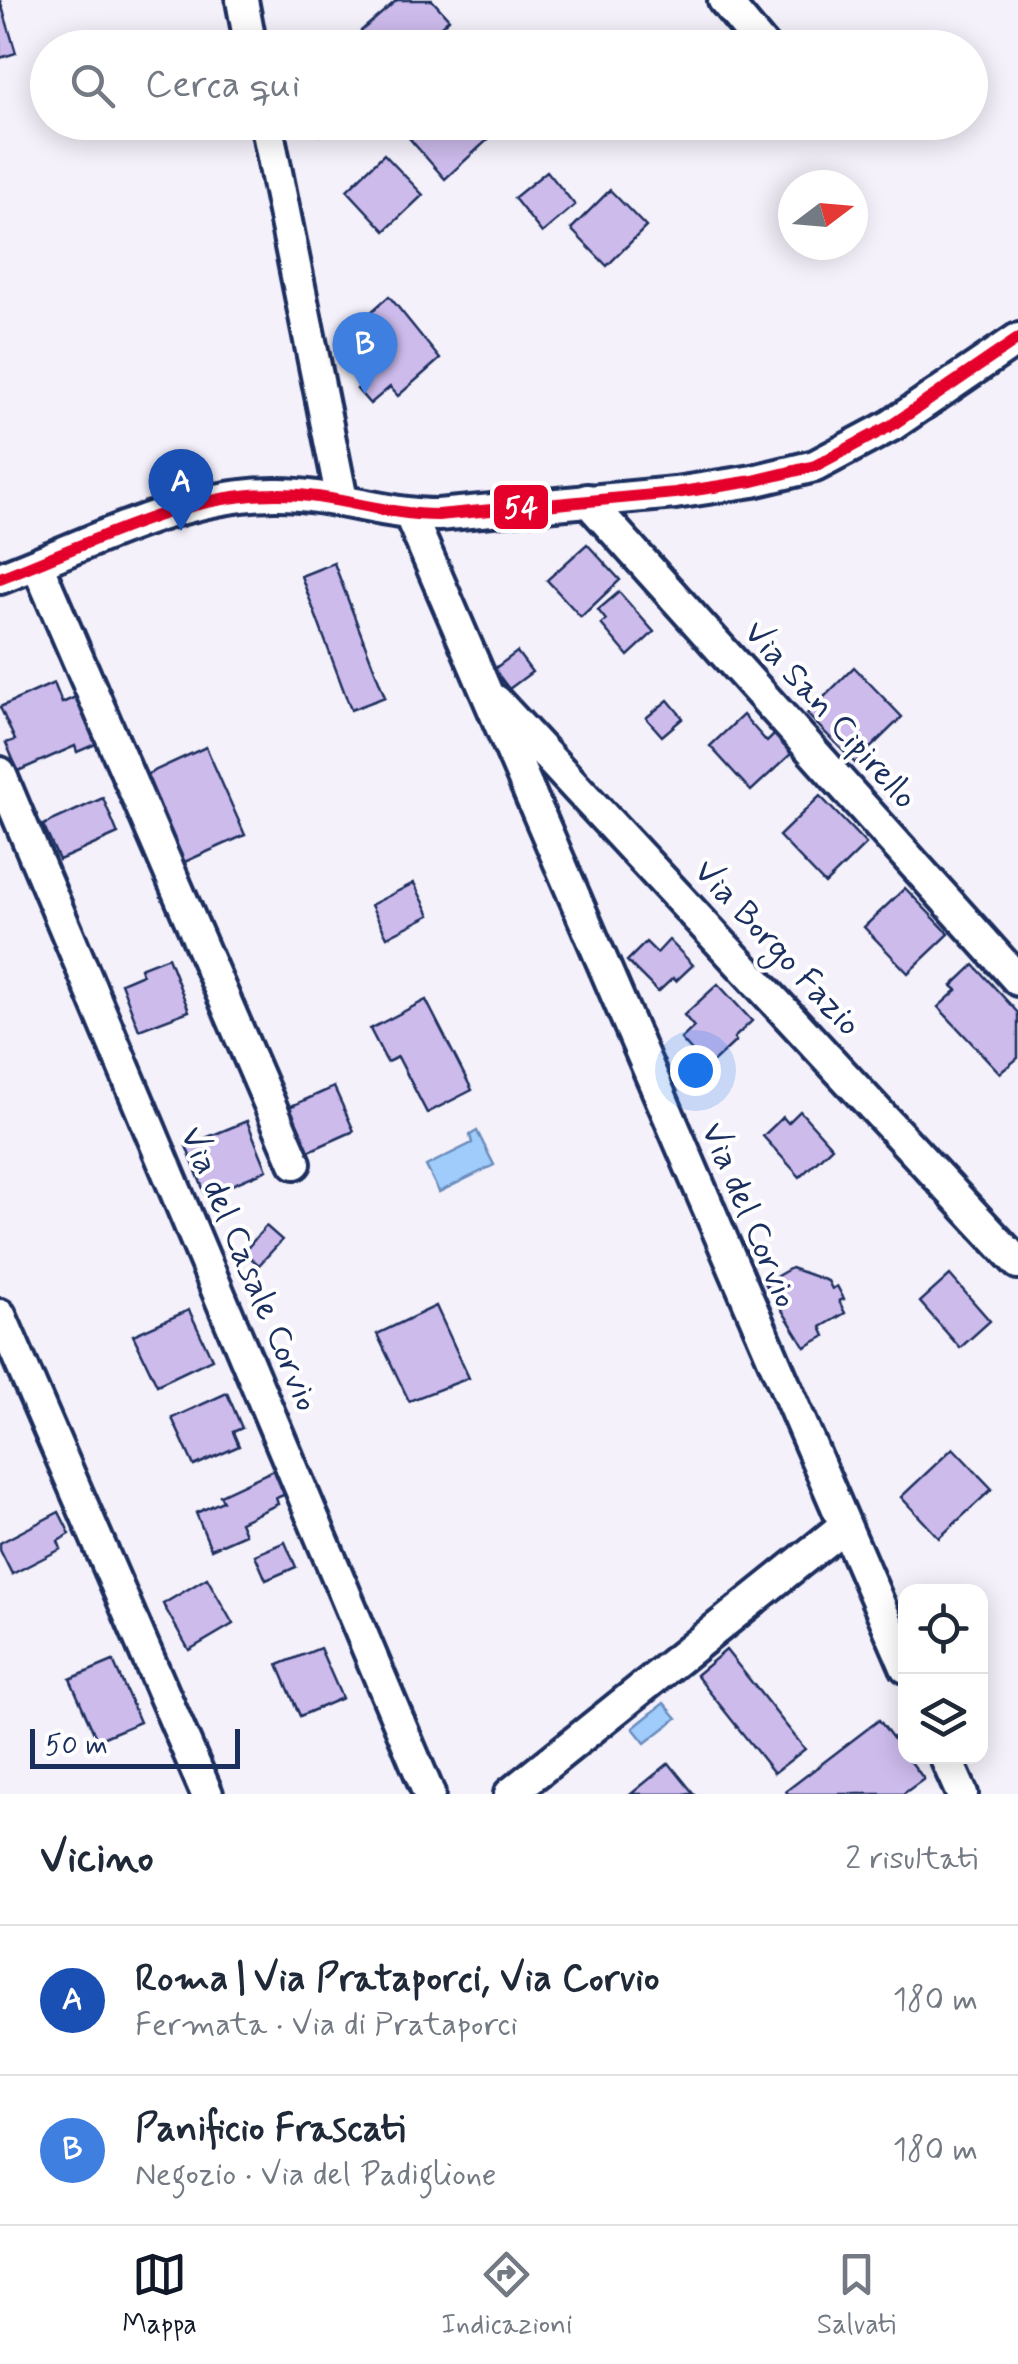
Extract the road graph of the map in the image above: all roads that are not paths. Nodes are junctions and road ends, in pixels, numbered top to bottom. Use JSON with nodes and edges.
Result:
{"nodes":[{"id":1,"x":242,"y":0,"type":"edge"},
{"id":2,"x":724,"y":0,"type":"edge"},
{"id":3,"x":248,"y":30,"type":"edge"},
{"id":4,"x":749,"y":30,"type":"edge"},
{"id":5,"x":270,"y":140,"type":"edge"},
{"id":6,"x":1018,"y":339,"type":"edge"},
{"id":7,"x":342,"y":500,"type":"junction"},
{"id":8,"x":587,"y":500,"type":"junction"},
{"id":9,"x":410,"y":514,"type":"junction"},
{"id":10,"x":37,"y":564,"type":"junction"},
{"id":11,"x":0,"y":578,"type":"edge"},
{"id":12,"x":480,"y":684,"type":"junction"},
{"id":13,"x":0,"y":773,"type":"edge"},
{"id":14,"x":1018,"y":980,"type":"edge"},
{"id":15,"x":295,"y":1163,"type":"dead end"},
{"id":16,"x":1018,"y":1264,"type":"edge"},
{"id":17,"x":0,"y":1314,"type":"edge"},
{"id":18,"x":843,"y":1527,"type":"junction"},
{"id":19,"x":898,"y":1649,"type":"edge"},
{"id":20,"x":949,"y":1764,"type":"edge"},
{"id":21,"x":207,"y":1794,"type":"edge"},
{"id":22,"x":429,"y":1794,"type":"edge"},
{"id":23,"x":510,"y":1794,"type":"edge"},
{"id":24,"x":962,"y":1794,"type":"edge"}],
"edges":[{"from":1,"to":3,"type":"street"},
{"from":2,"to":4,"type":"street"},
{"from":5,"to":7,"type":"street"},
{"from":6,"to":8,"type":"street"},
{"from":7,"to":9,"type":"street"},
{"from":7,"to":10,"type":"street"},
{"from":8,"to":9,"type":"street"},
{"from":8,"to":14,"type":"street","name":"Via San Cipirello"},
{"from":9,"to":12,"type":"street","name":"Via del Corvio"},
{"from":10,"to":11,"type":"street"},
{"from":10,"to":15,"type":"street"},
{"from":12,"to":16,"type":"street","name":"Via Borgo Fazio"},
{"from":12,"to":18,"type":"street","name":"Via del Corvio"},
{"from":13,"to":22,"type":"street","name":"Via del Casale Corvio"},
{"from":17,"to":21,"type":"street"},
{"from":18,"to":19,"type":"street","name":"Via del Corvio"},
{"from":18,"to":23,"type":"street"},
{"from":20,"to":24,"type":"street"}]}
